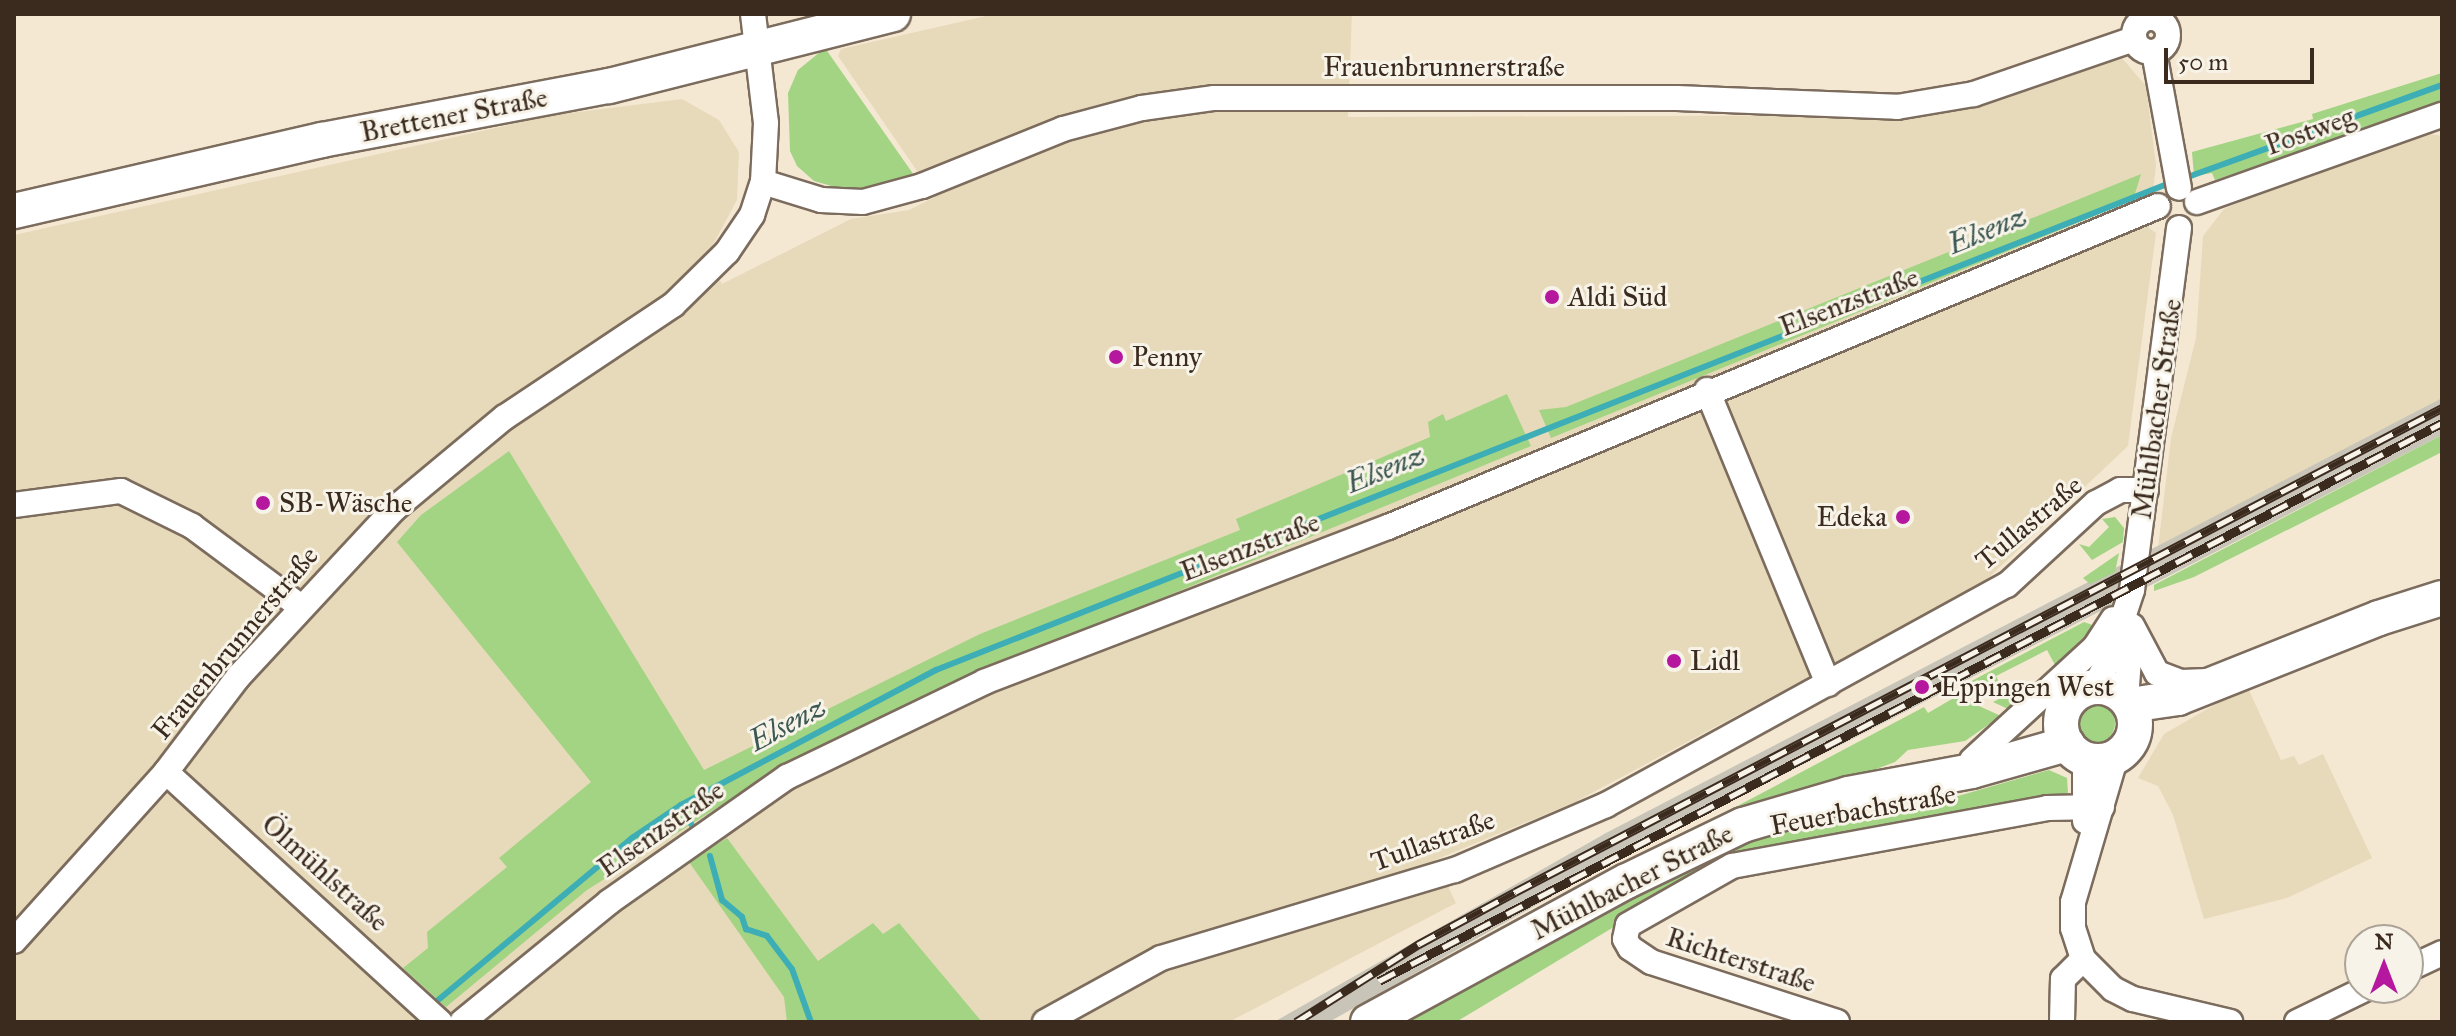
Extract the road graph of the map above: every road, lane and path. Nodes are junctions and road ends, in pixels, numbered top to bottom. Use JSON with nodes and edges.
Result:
{"nodes":[{"id":1,"x":893,"y":14,"type":"edge"},
{"id":2,"x":755,"y":31,"type":"edge"},
{"id":3,"x":2145,"y":31,"type":"edge"},
{"id":4,"x":2442,"y":115,"type":"edge"},
{"id":5,"x":763,"y":182,"type":"junction"},
{"id":6,"x":2188,"y":195,"type":"junction"},
{"id":7,"x":2158,"y":206,"type":"junction"},
{"id":8,"x":14,"y":211,"type":"edge"},
{"id":9,"x":2179,"y":228,"type":"junction"},
{"id":10,"x":1707,"y":390,"type":"junction"},
{"id":11,"x":2146,"y":490,"type":"junction"},
{"id":12,"x":14,"y":505,"type":"edge"},
{"id":13,"x":2132,"y":590,"type":"junction"},
{"id":14,"x":2442,"y":598,"type":"edge"},
{"id":15,"x":301,"y":607,"type":"junction"},
{"id":16,"x":2132,"y":626,"type":"junction"},
{"id":17,"x":2277,"y":660,"type":"junction"},
{"id":18,"x":2218,"y":681,"type":"junction"},
{"id":19,"x":1828,"y":684,"type":"junction"},
{"id":20,"x":2094,"y":687,"type":"junction"},
{"id":21,"x":2128,"y":702,"type":"junction"},
{"id":22,"x":2092,"y":744,"type":"junction"},
{"id":23,"x":1972,"y":760,"type":"junction"},
{"id":24,"x":166,"y":772,"type":"junction"},
{"id":25,"x":1910,"y":781,"type":"junction"},
{"id":26,"x":2094,"y":807,"type":"junction"},
{"id":27,"x":14,"y":941,"type":"edge"},
{"id":28,"x":1630,"y":948,"type":"joint"},
{"id":29,"x":2083,"y":959,"type":"junction"},
{"id":30,"x":2344,"y":999,"type":"edge"},
{"id":31,"x":436,"y":1017,"type":"edge"},
{"id":32,"x":462,"y":1022,"type":"edge"},
{"id":33,"x":1045,"y":1022,"type":"edge"},
{"id":34,"x":1368,"y":1022,"type":"edge"},
{"id":35,"x":1837,"y":1022,"type":"edge"},
{"id":36,"x":2062,"y":1022,"type":"edge"},
{"id":37,"x":2230,"y":1022,"type":"edge"},
{"id":38,"x":2297,"y":1022,"type":"edge"}],
"edges":[{"from":1,"to":2,"type":"street","name":"Brettener Straße"},
{"from":2,"to":5,"type":"street","name":"Frauenbrunnerstraße"},
{"from":2,"to":8,"type":"street","name":"Brettener Straße"},
{"from":3,"to":5,"type":"street","name":"Frauenbrunnerstraße"},
{"from":3,"to":6,"type":"street"},
{"from":4,"to":6,"type":"street","name":"Postweg"},
{"from":5,"to":15,"type":"street","name":"Frauenbrunnerstraße"},
{"from":6,"to":7,"type":"street"},
{"from":6,"to":9,"type":"street"},
{"from":7,"to":9,"type":"street"},
{"from":7,"to":10,"type":"street","name":"Elsenzstraße"},
{"from":9,"to":11,"type":"street","name":"Mühlbacher Straße"},
{"from":10,"to":19,"type":"street"},
{"from":10,"to":32,"type":"street","name":"Elsenzstraße"},
{"from":11,"to":13,"type":"street","name":"Mühlbacher Straße"},
{"from":11,"to":19,"type":"street","name":"Tullastraße"},
{"from":12,"to":15,"type":"street"},
{"from":13,"to":16,"type":"street","name":"Mühlbacher Straße"},
{"from":13,"to":20,"type":"street","name":"Mühlbacher Straße"},
{"from":13,"to":23,"type":"street","name":"Mühlbacher Straße"},
{"from":14,"to":17,"type":"street"},
{"from":15,"to":24,"type":"street","name":"Frauenbrunnerstraße"},
{"from":16,"to":18,"type":"street","name":"Mühlbacher Straße"},
{"from":16,"to":21,"type":"street","name":"Mühlbacher Straße"},
{"from":17,"to":18,"type":"street"},
{"from":17,"to":22,"type":"street"},
{"from":18,"to":21,"type":"street"},
{"from":19,"to":33,"type":"street","name":"Tullastraße"},
{"from":20,"to":21,"type":"street"},
{"from":20,"to":22,"type":"street"},
{"from":21,"to":22,"type":"street"},
{"from":22,"to":23,"type":"street","name":"Mühlbacher Straße"},
{"from":22,"to":25,"type":"street","name":"Mühlbacher Straße"},
{"from":22,"to":26,"type":"street"},
{"from":23,"to":25,"type":"street","name":"Mühlbacher Straße"},
{"from":24,"to":27,"type":"street","name":"Frauenbrunnerstraße"},
{"from":24,"to":31,"type":"street","name":"Ölmühlstraße"},
{"from":25,"to":34,"type":"street","name":"Mühlbacher Straße"},
{"from":26,"to":28,"type":"street","name":"Feuerbachstraße"},
{"from":26,"to":29,"type":"street"},
{"from":28,"to":35,"type":"street","name":"Richterstraße"},
{"from":29,"to":36,"type":"street"},
{"from":29,"to":37,"type":"street"},
{"from":30,"to":38,"type":"street"}]}
